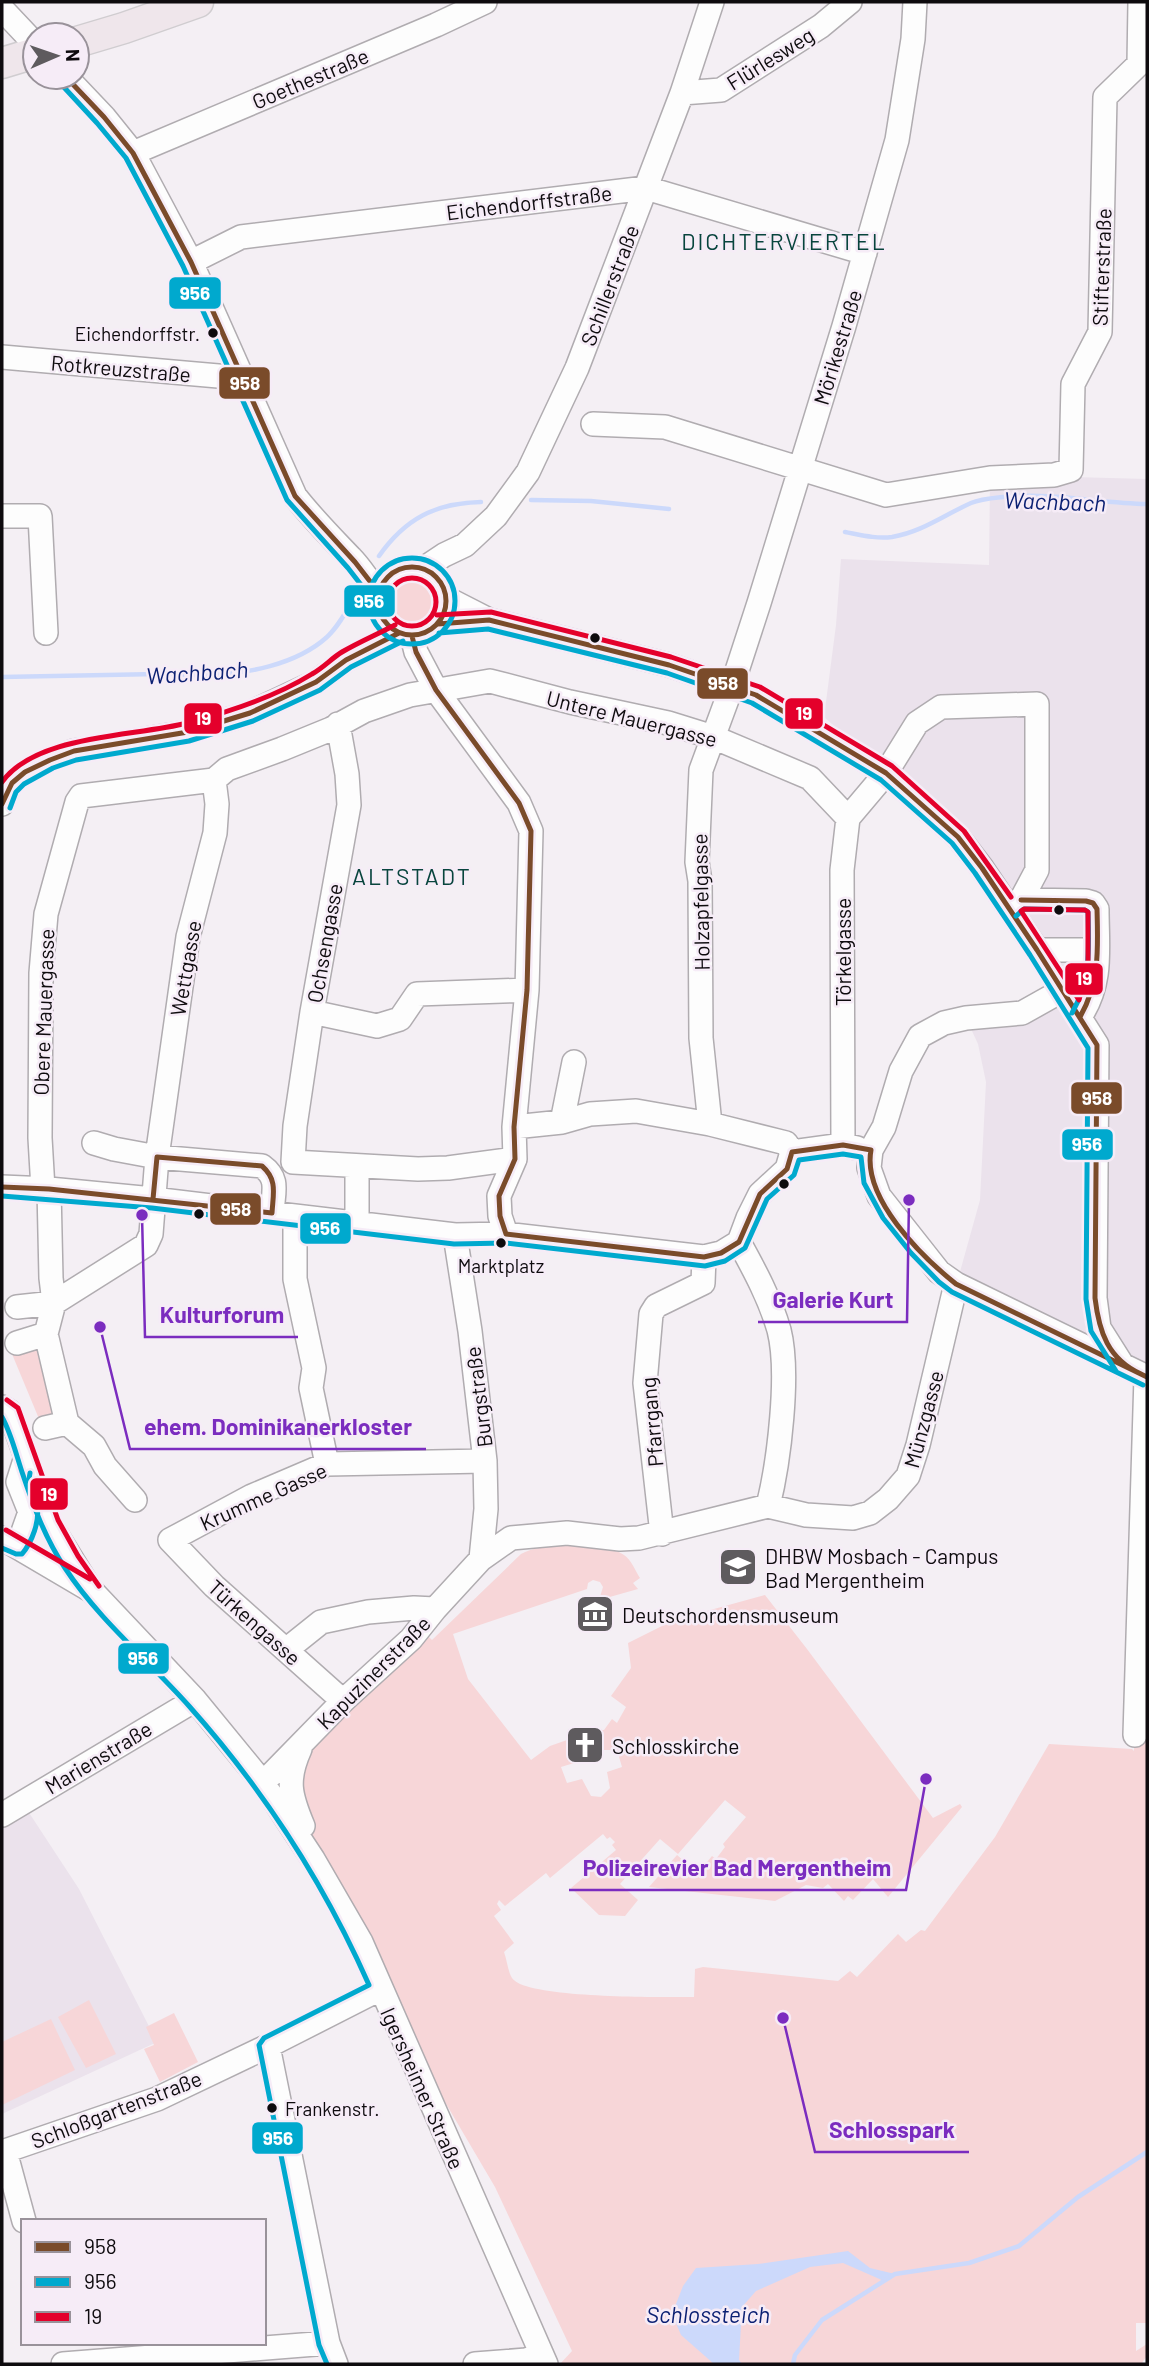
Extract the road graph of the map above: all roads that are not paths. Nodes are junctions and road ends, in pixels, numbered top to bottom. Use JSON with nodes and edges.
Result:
{"nodes":[{"id":1,"x":198,"y":2,"type":"edge"},
{"id":2,"x":485,"y":2,"type":"edge"},
{"id":3,"x":712,"y":2,"type":"edge"},
{"id":4,"x":850,"y":2,"type":"edge"},
{"id":5,"x":915,"y":2,"type":"edge"},
{"id":6,"x":1140,"y":2,"type":"edge"},
{"id":7,"x":8,"y":16,"type":"edge"},
{"id":8,"x":21,"y":29,"type":"edge"},
{"id":9,"x":91,"y":38,"type":"edge"},
{"id":10,"x":21,"y":57,"type":"edge"},
{"id":11,"x":2,"y":63,"type":"edge"},
{"id":12,"x":80,"y":91,"type":"edge"},
{"id":13,"x":682,"y":93,"type":"junction"},
{"id":14,"x":133,"y":153,"type":"junction"},
{"id":15,"x":646,"y":188,"type":"junction"},
{"id":16,"x":865,"y":253,"type":"junction"},
{"id":17,"x":191,"y":262,"type":"junction"},
{"id":18,"x":2,"y":358,"type":"edge"},
{"id":19,"x":241,"y":378,"type":"junction"},
{"id":20,"x":593,"y":424,"type":"dead end"},
{"id":21,"x":800,"y":470,"type":"junction"},
{"id":22,"x":2,"y":516,"type":"edge"},
{"id":23,"x":465,"y":545,"type":"junction"},
{"id":24,"x":354,"y":561,"type":"junction"},
{"id":25,"x":423,"y":569,"type":"junction"},
{"id":26,"x":398,"y":570,"type":"junction"},
{"id":27,"x":444,"y":592,"type":"junction"},
{"id":28,"x":379,"y":602,"type":"junction"},
{"id":29,"x":489,"y":620,"type":"junction"},
{"id":30,"x":438,"y":624,"type":"junction"},
{"id":31,"x":46,"y":633,"type":"dead end"},
{"id":32,"x":405,"y":634,"type":"junction"},
{"id":33,"x":346,"y":660,"type":"junction"},
{"id":34,"x":732,"y":686,"type":"junction"},
{"id":35,"x":436,"y":690,"type":"junction"},
{"id":36,"x":338,"y":724,"type":"junction"},
{"id":37,"x":713,"y":737,"type":"junction"},
{"id":38,"x":886,"y":773,"type":"junction"},
{"id":39,"x":214,"y":780,"type":"junction"},
{"id":40,"x":5,"y":788,"type":"edge"},
{"id":41,"x":848,"y":818,"type":"junction"},
{"id":42,"x":1015,"y":904,"type":"junction"},
{"id":43,"x":1037,"y":950,"type":"junction"},
{"id":44,"x":1097,"y":950,"type":"junction"},
{"id":45,"x":527,"y":990,"type":"junction"},
{"id":46,"x":1063,"y":990,"type":"junction"},
{"id":47,"x":312,"y":1012,"type":"junction"},
{"id":48,"x":1080,"y":1017,"type":"junction"},
{"id":49,"x":573,"y":1062,"type":"dead end"},
{"id":50,"x":562,"y":1122,"type":"junction"},
{"id":51,"x":710,"y":1124,"type":"junction"},
{"id":52,"x":514,"y":1127,"type":"junction"},
{"id":53,"x":94,"y":1143,"type":"dead end"},
{"id":54,"x":843,"y":1145,"type":"junction"},
{"id":55,"x":871,"y":1150,"type":"junction"},
{"id":56,"x":792,"y":1152,"type":"junction"},
{"id":57,"x":157,"y":1157,"type":"junction"},
{"id":58,"x":515,"y":1159,"type":"junction"},
{"id":59,"x":293,"y":1162,"type":"junction"},
{"id":60,"x":357,"y":1166,"type":"junction"},
{"id":61,"x":274,"y":1179,"type":"junction"},
{"id":62,"x":2,"y":1187,"type":"edge"},
{"id":63,"x":46,"y":1189,"type":"junction"},
{"id":64,"x":153,"y":1199,"type":"junction"},
{"id":65,"x":272,"y":1213,"type":"junction"},
{"id":66,"x":295,"y":1216,"type":"junction"},
{"id":67,"x":356,"y":1223,"type":"junction"},
{"id":68,"x":506,"y":1234,"type":"junction"},
{"id":69,"x":455,"y":1235,"type":"junction"},
{"id":70,"x":739,"y":1242,"type":"junction"},
{"id":71,"x":704,"y":1257,"type":"junction"},
{"id":72,"x":956,"y":1284,"type":"junction"},
{"id":73,"x":54,"y":1303,"type":"junction"},
{"id":74,"x":17,"y":1307,"type":"dead end"},
{"id":75,"x":46,"y":1334,"type":"junction"},
{"id":76,"x":17,"y":1343,"type":"dead end"},
{"id":77,"x":1123,"y":1366,"type":"junction"},
{"id":78,"x":1147,"y":1377,"type":"edge"},
{"id":79,"x":2,"y":1407,"type":"edge"},
{"id":80,"x":2,"y":1416,"type":"edge"},
{"id":81,"x":26,"y":1457,"type":"junction"},
{"id":82,"x":485,"y":1461,"type":"junction"},
{"id":83,"x":327,"y":1464,"type":"junction"},
{"id":84,"x":135,"y":1500,"type":"dead end"},
{"id":85,"x":768,"y":1506,"type":"junction"},
{"id":86,"x":651,"y":1536,"type":"junction"},
{"id":87,"x":170,"y":1540,"type":"joint"},
{"id":88,"x":10,"y":1542,"type":"edge"},
{"id":89,"x":481,"y":1559,"type":"junction"},
{"id":90,"x":92,"y":1591,"type":"junction"},
{"id":91,"x":435,"y":1609,"type":"junction"},
{"id":92,"x":286,"y":1650,"type":"junction"},
{"id":93,"x":195,"y":1700,"type":"junction"},
{"id":94,"x":343,"y":1701,"type":"junction"},
{"id":95,"x":1135,"y":1735,"type":"dead end"},
{"id":96,"x":299,"y":1746,"type":"junction"},
{"id":97,"x":241,"y":1754,"type":"junction"},
{"id":98,"x":263,"y":1783,"type":"junction"},
{"id":99,"x":2,"y":1815,"type":"edge"},
{"id":100,"x":361,"y":1942,"type":"junction"},
{"id":101,"x":380,"y":1989,"type":"junction"},
{"id":102,"x":268,"y":2046,"type":"junction"},
{"id":103,"x":3,"y":2151,"type":"edge"},
{"id":104,"x":23,"y":2219,"type":"edge"},
{"id":105,"x":59,"y":2345,"type":"edge"},
{"id":106,"x":195,"y":2349,"type":"edge"},
{"id":107,"x":332,"y":2354,"type":"edge"},
{"id":108,"x":544,"y":2360,"type":"edge"},
{"id":109,"x":63,"y":2364,"type":"edge"},
{"id":110,"x":475,"y":2364,"type":"edge"}],
"edges":[{"from":1,"to":9,"type":"main road"},
{"from":2,"to":14,"type":"street","name":"Goethestraße"},
{"from":3,"to":13,"type":"street","name":"Schillerstraße"},
{"from":4,"to":13,"type":"street","name":"Flürlesweg"},
{"from":5,"to":16,"type":"street","name":"Mörikestraße"},
{"from":6,"to":21,"type":"street","name":"Stifterstraße"},
{"from":7,"to":8,"type":"street"},
{"from":10,"to":11,"type":"main road"},
{"from":12,"to":14,"type":"street"},
{"from":13,"to":15,"type":"street","name":"Schillerstraße"},
{"from":14,"to":17,"type":"street"},
{"from":15,"to":16,"type":"street","name":"Eichendorffstraße"},
{"from":15,"to":17,"type":"street","name":"Eichendorffstraße"},
{"from":15,"to":23,"type":"street","name":"Schillerstraße"},
{"from":16,"to":21,"type":"street","name":"Mörikestraße"},
{"from":17,"to":19,"type":"street"},
{"from":18,"to":19,"type":"street","name":"Rotkreuzstraße"},
{"from":19,"to":24,"type":"street"},
{"from":20,"to":21,"type":"street","name":"Stifterstraße"},
{"from":21,"to":34,"type":"street","name":"Mörikestraße"},
{"from":22,"to":31,"type":"street"},
{"from":23,"to":25,"type":"street","name":"Schillerstraße"},
{"from":23,"to":27,"type":"street","name":"Schillerstraße"},
{"from":24,"to":26,"type":"street"},
{"from":24,"to":28,"type":"street"},
{"from":25,"to":26,"type":"street"},
{"from":25,"to":27,"type":"street"},
{"from":26,"to":28,"type":"street"},
{"from":27,"to":29,"type":"street"},
{"from":27,"to":30,"type":"street"},
{"from":28,"to":32,"type":"street"},
{"from":28,"to":33,"type":"street"},
{"from":29,"to":30,"type":"street"},
{"from":29,"to":34,"type":"street"},
{"from":30,"to":32,"type":"street"},
{"from":32,"to":33,"type":"street"},
{"from":32,"to":35,"type":"street"},
{"from":33,"to":40,"type":"street"},
{"from":34,"to":37,"type":"street","name":"Holzapfelgasse"},
{"from":34,"to":38,"type":"street"},
{"from":35,"to":36,"type":"street","name":"Obere Mauergasse"},
{"from":35,"to":37,"type":"street","name":"Untere Mauergasse"},
{"from":35,"to":45,"type":"street"},
{"from":36,"to":39,"type":"street","name":"Obere Mauergasse"},
{"from":36,"to":47,"type":"street","name":"Ochsengasse"},
{"from":37,"to":41,"type":"street","name":"Untere Mauergasse"},
{"from":37,"to":51,"type":"street","name":"Holzapfelgasse"},
{"from":38,"to":41,"type":"street"},
{"from":38,"to":42,"type":"street"},
{"from":38,"to":42,"type":"street"},
{"from":39,"to":57,"type":"street","name":"Wettgasse"},
{"from":39,"to":63,"type":"street","name":"Obere Mauergasse"},
{"from":41,"to":54,"type":"street","name":"Törkelgasse"},
{"from":42,"to":43,"type":"street"},
{"from":42,"to":44,"type":"street"},
{"from":43,"to":44,"type":"street"},
{"from":43,"to":46,"type":"street"},
{"from":44,"to":48,"type":"street"},
{"from":45,"to":47,"type":"street"},
{"from":45,"to":52,"type":"street"},
{"from":46,"to":48,"type":"street"},
{"from":46,"to":55,"type":"street"},
{"from":47,"to":59,"type":"street","name":"Ochsengasse"},
{"from":48,"to":77,"type":"street"},
{"from":49,"to":50,"type":"street"},
{"from":50,"to":51,"type":"street"},
{"from":50,"to":52,"type":"street"},
{"from":51,"to":56,"type":"street"},
{"from":52,"to":58,"type":"street"},
{"from":53,"to":57,"type":"street"},
{"from":54,"to":55,"type":"street"},
{"from":54,"to":56,"type":"street"},
{"from":55,"to":72,"type":"street"},
{"from":56,"to":70,"type":"street"},
{"from":57,"to":61,"type":"street"},
{"from":57,"to":64,"type":"street","name":"Wettgasse"},
{"from":58,"to":60,"type":"street"},
{"from":58,"to":68,"type":"street"},
{"from":59,"to":60,"type":"street"},
{"from":59,"to":61,"type":"street"},
{"from":60,"to":67,"type":"street"},
{"from":61,"to":65,"type":"street"},
{"from":62,"to":63,"type":"street"},
{"from":63,"to":64,"type":"street"},
{"from":63,"to":73,"type":"street","name":"Obere Mauergasse"},
{"from":64,"to":65,"type":"street"},
{"from":64,"to":73,"type":"street","name":"Wettgasse"},
{"from":65,"to":66,"type":"street"},
{"from":66,"to":67,"type":"street"},
{"from":66,"to":83,"type":"street"},
{"from":67,"to":69,"type":"street"},
{"from":68,"to":69,"type":"street"},
{"from":68,"to":71,"type":"street"},
{"from":69,"to":82,"type":"street","name":"Burgstraße"},
{"from":70,"to":71,"type":"street"},
{"from":70,"to":85,"type":"street"},
{"from":71,"to":86,"type":"street","name":"Pfarrgang"},
{"from":72,"to":77,"type":"street"},
{"from":72,"to":85,"type":"street","name":"Münzgasse"},
{"from":73,"to":74,"type":"street"},
{"from":73,"to":75,"type":"street","name":"Obere Mauergasse"},
{"from":75,"to":76,"type":"street"},
{"from":75,"to":84,"type":"street"},
{"from":77,"to":78,"type":"street"},
{"from":78,"to":95,"type":"street"},
{"from":79,"to":81,"type":"street"},
{"from":80,"to":81,"type":"street"},
{"from":81,"to":88,"type":"street"},
{"from":81,"to":90,"type":"street"},
{"from":82,"to":83,"type":"street","name":"Krumme Gasse"},
{"from":82,"to":89,"type":"street","name":"Burgstraße"},
{"from":83,"to":87,"type":"street","name":"Krumme Gasse"},
{"from":85,"to":86,"type":"street","name":"Münzgasse"},
{"from":86,"to":89,"type":"street","name":"Kapuzinerstraße"},
{"from":87,"to":92,"type":"street","name":"Türkengasse"},
{"from":88,"to":90,"type":"street"},
{"from":89,"to":91,"type":"street","name":"Kapuzinerstraße"},
{"from":90,"to":93,"type":"street","name":"Igersheimer Straße"},
{"from":91,"to":92,"type":"street"},
{"from":91,"to":94,"type":"street","name":"Kapuzinerstraße"},
{"from":92,"to":94,"type":"street","name":"Türkengasse"},
{"from":93,"to":97,"type":"street","name":"Igersheimer Straße"},
{"from":93,"to":99,"type":"street","name":"Marienstraße"},
{"from":94,"to":96,"type":"street","name":"Kapuzinerstraße"},
{"from":96,"to":97,"type":"street"},
{"from":96,"to":98,"type":"street","name":"Kapuzinerstraße"},
{"from":96,"to":100,"type":"street"},
{"from":97,"to":98,"type":"street","name":"Igersheimer Straße"},
{"from":98,"to":100,"type":"street","name":"Igersheimer Straße"},
{"from":100,"to":101,"type":"street","name":"Igersheimer Straße"},
{"from":101,"to":102,"type":"street","name":"Schloßgartenstraße"},
{"from":101,"to":108,"type":"street","name":"Igersheimer Straße"},
{"from":102,"to":103,"type":"street","name":"Schloßgartenstraße"},
{"from":102,"to":107,"type":"street"},
{"from":103,"to":104,"type":"street"},
{"from":105,"to":109,"type":"street"},
{"from":106,"to":107,"type":"street"},
{"from":106,"to":109,"type":"street"},
{"from":108,"to":110,"type":"street"}]}
